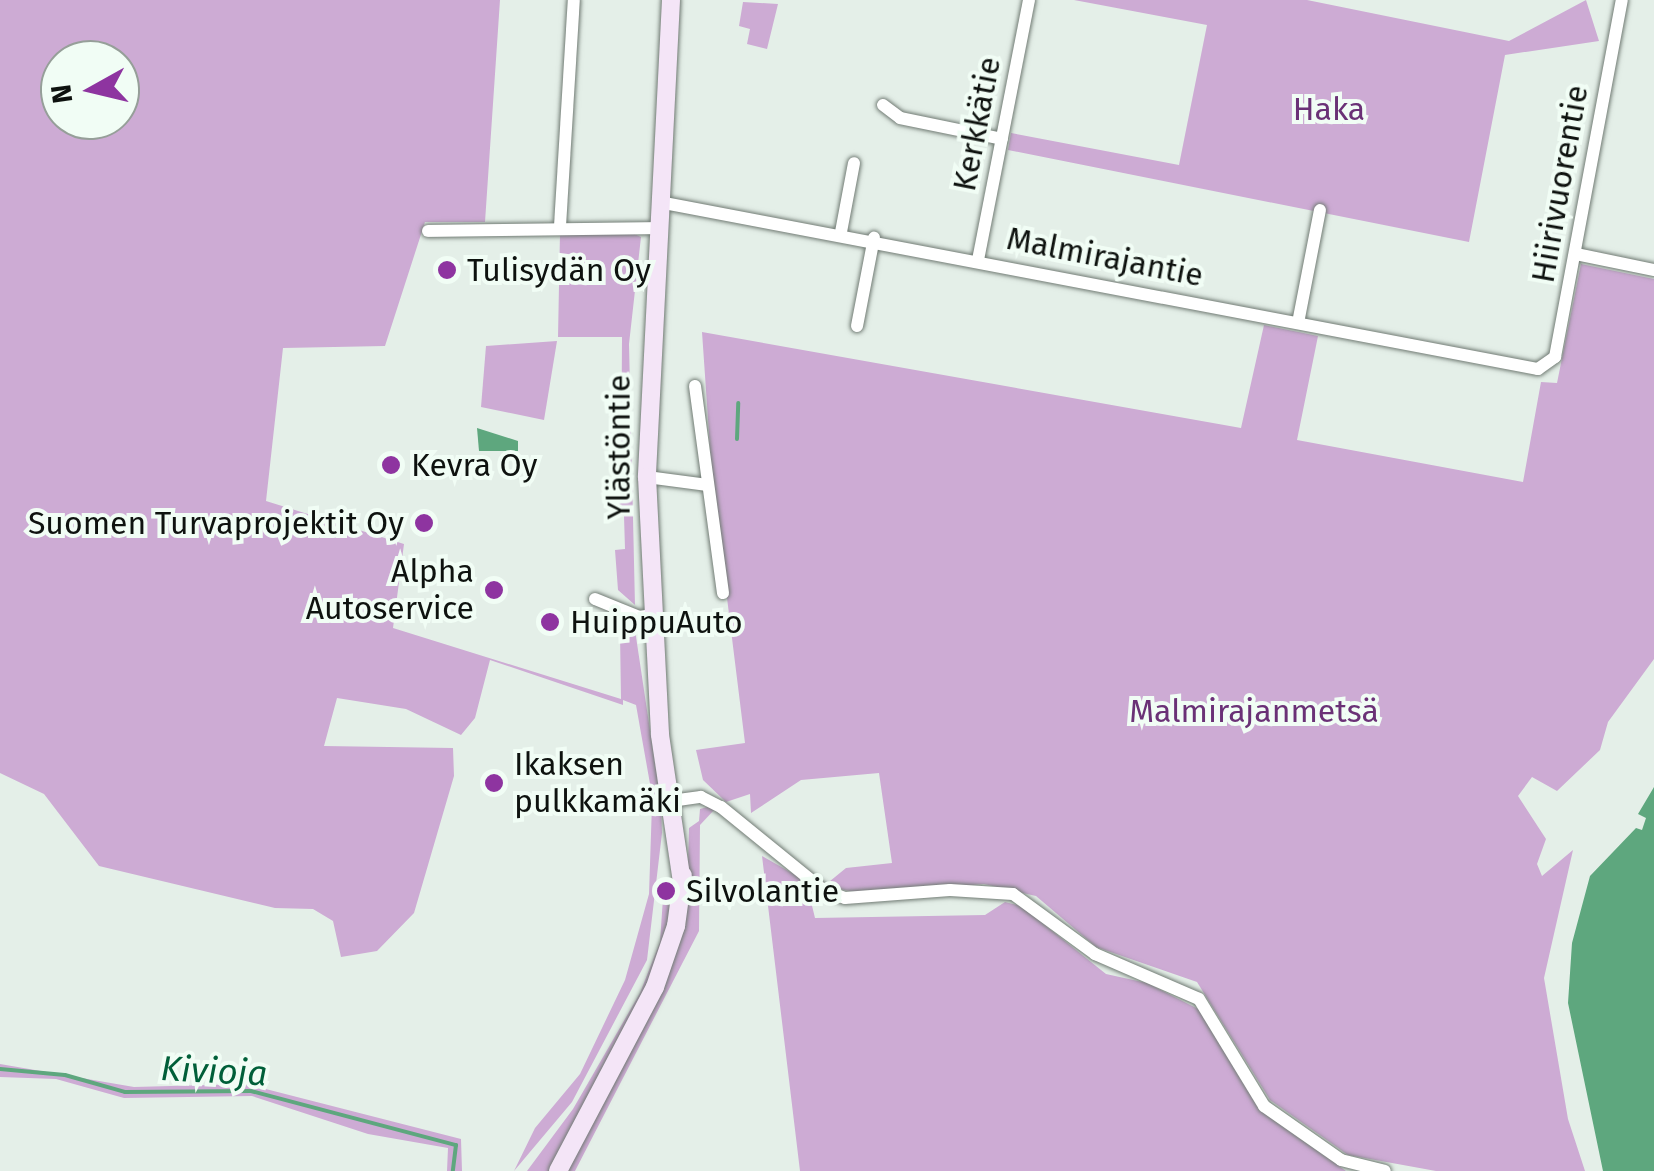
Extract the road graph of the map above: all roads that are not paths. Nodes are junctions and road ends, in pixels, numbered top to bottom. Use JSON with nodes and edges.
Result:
{"nodes":[{"id":1,"x":574,"y":0,"type":"edge"},
{"id":2,"x":671,"y":0,"type":"edge"},
{"id":3,"x":1029,"y":0,"type":"edge"},
{"id":4,"x":1602,"y":0,"type":"edge"},
{"id":5,"x":1619,"y":5,"type":"edge"},
{"id":6,"x":883,"y":105,"type":"dead end"},
{"id":7,"x":1002,"y":139,"type":"junction"},
{"id":8,"x":854,"y":163,"type":"dead end"},
{"id":9,"x":659,"y":202,"type":"junction"},
{"id":10,"x":1320,"y":210,"type":"dead end"},
{"id":11,"x":560,"y":226,"type":"junction"},
{"id":12,"x":658,"y":228,"type":"junction"},
{"id":13,"x":428,"y":231,"type":"dead end"},
{"id":14,"x":841,"y":232,"type":"junction"},
{"id":15,"x":874,"y":238,"type":"junction"},
{"id":16,"x":1576,"y":254,"type":"junction"},
{"id":17,"x":978,"y":260,"type":"junction"},
{"id":18,"x":1654,"y":270,"type":"edge"},
{"id":19,"x":1298,"y":323,"type":"junction"},
{"id":20,"x":858,"y":326,"type":"dead end"},
{"id":21,"x":1538,"y":370,"type":"joint"},
{"id":22,"x":695,"y":386,"type":"dead end"},
{"id":23,"x":646,"y":477,"type":"junction"},
{"id":24,"x":707,"y":485,"type":"junction"},
{"id":25,"x":723,"y":593,"type":"dead end"},
{"id":26,"x":595,"y":598,"type":"dead end"},
{"id":27,"x":653,"y":616,"type":"junction"},
{"id":28,"x":677,"y":800,"type":"junction"},
{"id":29,"x":558,"y":1171,"type":"edge"},
{"id":30,"x":1385,"y":1171,"type":"edge"}],
"edges":[{"from":1,"to":11,"type":"street"},
{"from":2,"to":9,"type":"main road","name":"Ylästöntie"},
{"from":3,"to":7,"type":"street","name":"Kerkkätie"},
{"from":4,"to":5,"type":"street"},
{"from":5,"to":16,"type":"street","name":"Hiirivuorentie"},
{"from":6,"to":7,"type":"street"},
{"from":7,"to":17,"type":"street","name":"Kerkkätie"},
{"from":8,"to":14,"type":"street"},
{"from":9,"to":12,"type":"main road","name":"Ylästöntie"},
{"from":9,"to":14,"type":"street","name":"Malmirajantie"},
{"from":10,"to":19,"type":"street"},
{"from":11,"to":12,"type":"street"},
{"from":11,"to":13,"type":"street"},
{"from":12,"to":23,"type":"main road","name":"Ylästöntie"},
{"from":14,"to":15,"type":"street","name":"Malmirajantie"},
{"from":15,"to":17,"type":"street","name":"Malmirajantie"},
{"from":15,"to":20,"type":"street"},
{"from":16,"to":18,"type":"street"},
{"from":16,"to":21,"type":"street","name":"Hiirivuorentie"},
{"from":17,"to":19,"type":"street","name":"Malmirajantie"},
{"from":19,"to":21,"type":"street","name":"Malmirajantie"},
{"from":22,"to":24,"type":"street"},
{"from":23,"to":24,"type":"street"},
{"from":23,"to":27,"type":"main road","name":"Ylästöntie"},
{"from":24,"to":25,"type":"street"},
{"from":26,"to":27,"type":"street"},
{"from":27,"to":28,"type":"main road","name":"Ylästöntie"},
{"from":28,"to":29,"type":"main road","name":"Ylästöntie"},
{"from":28,"to":30,"type":"street"}]}
